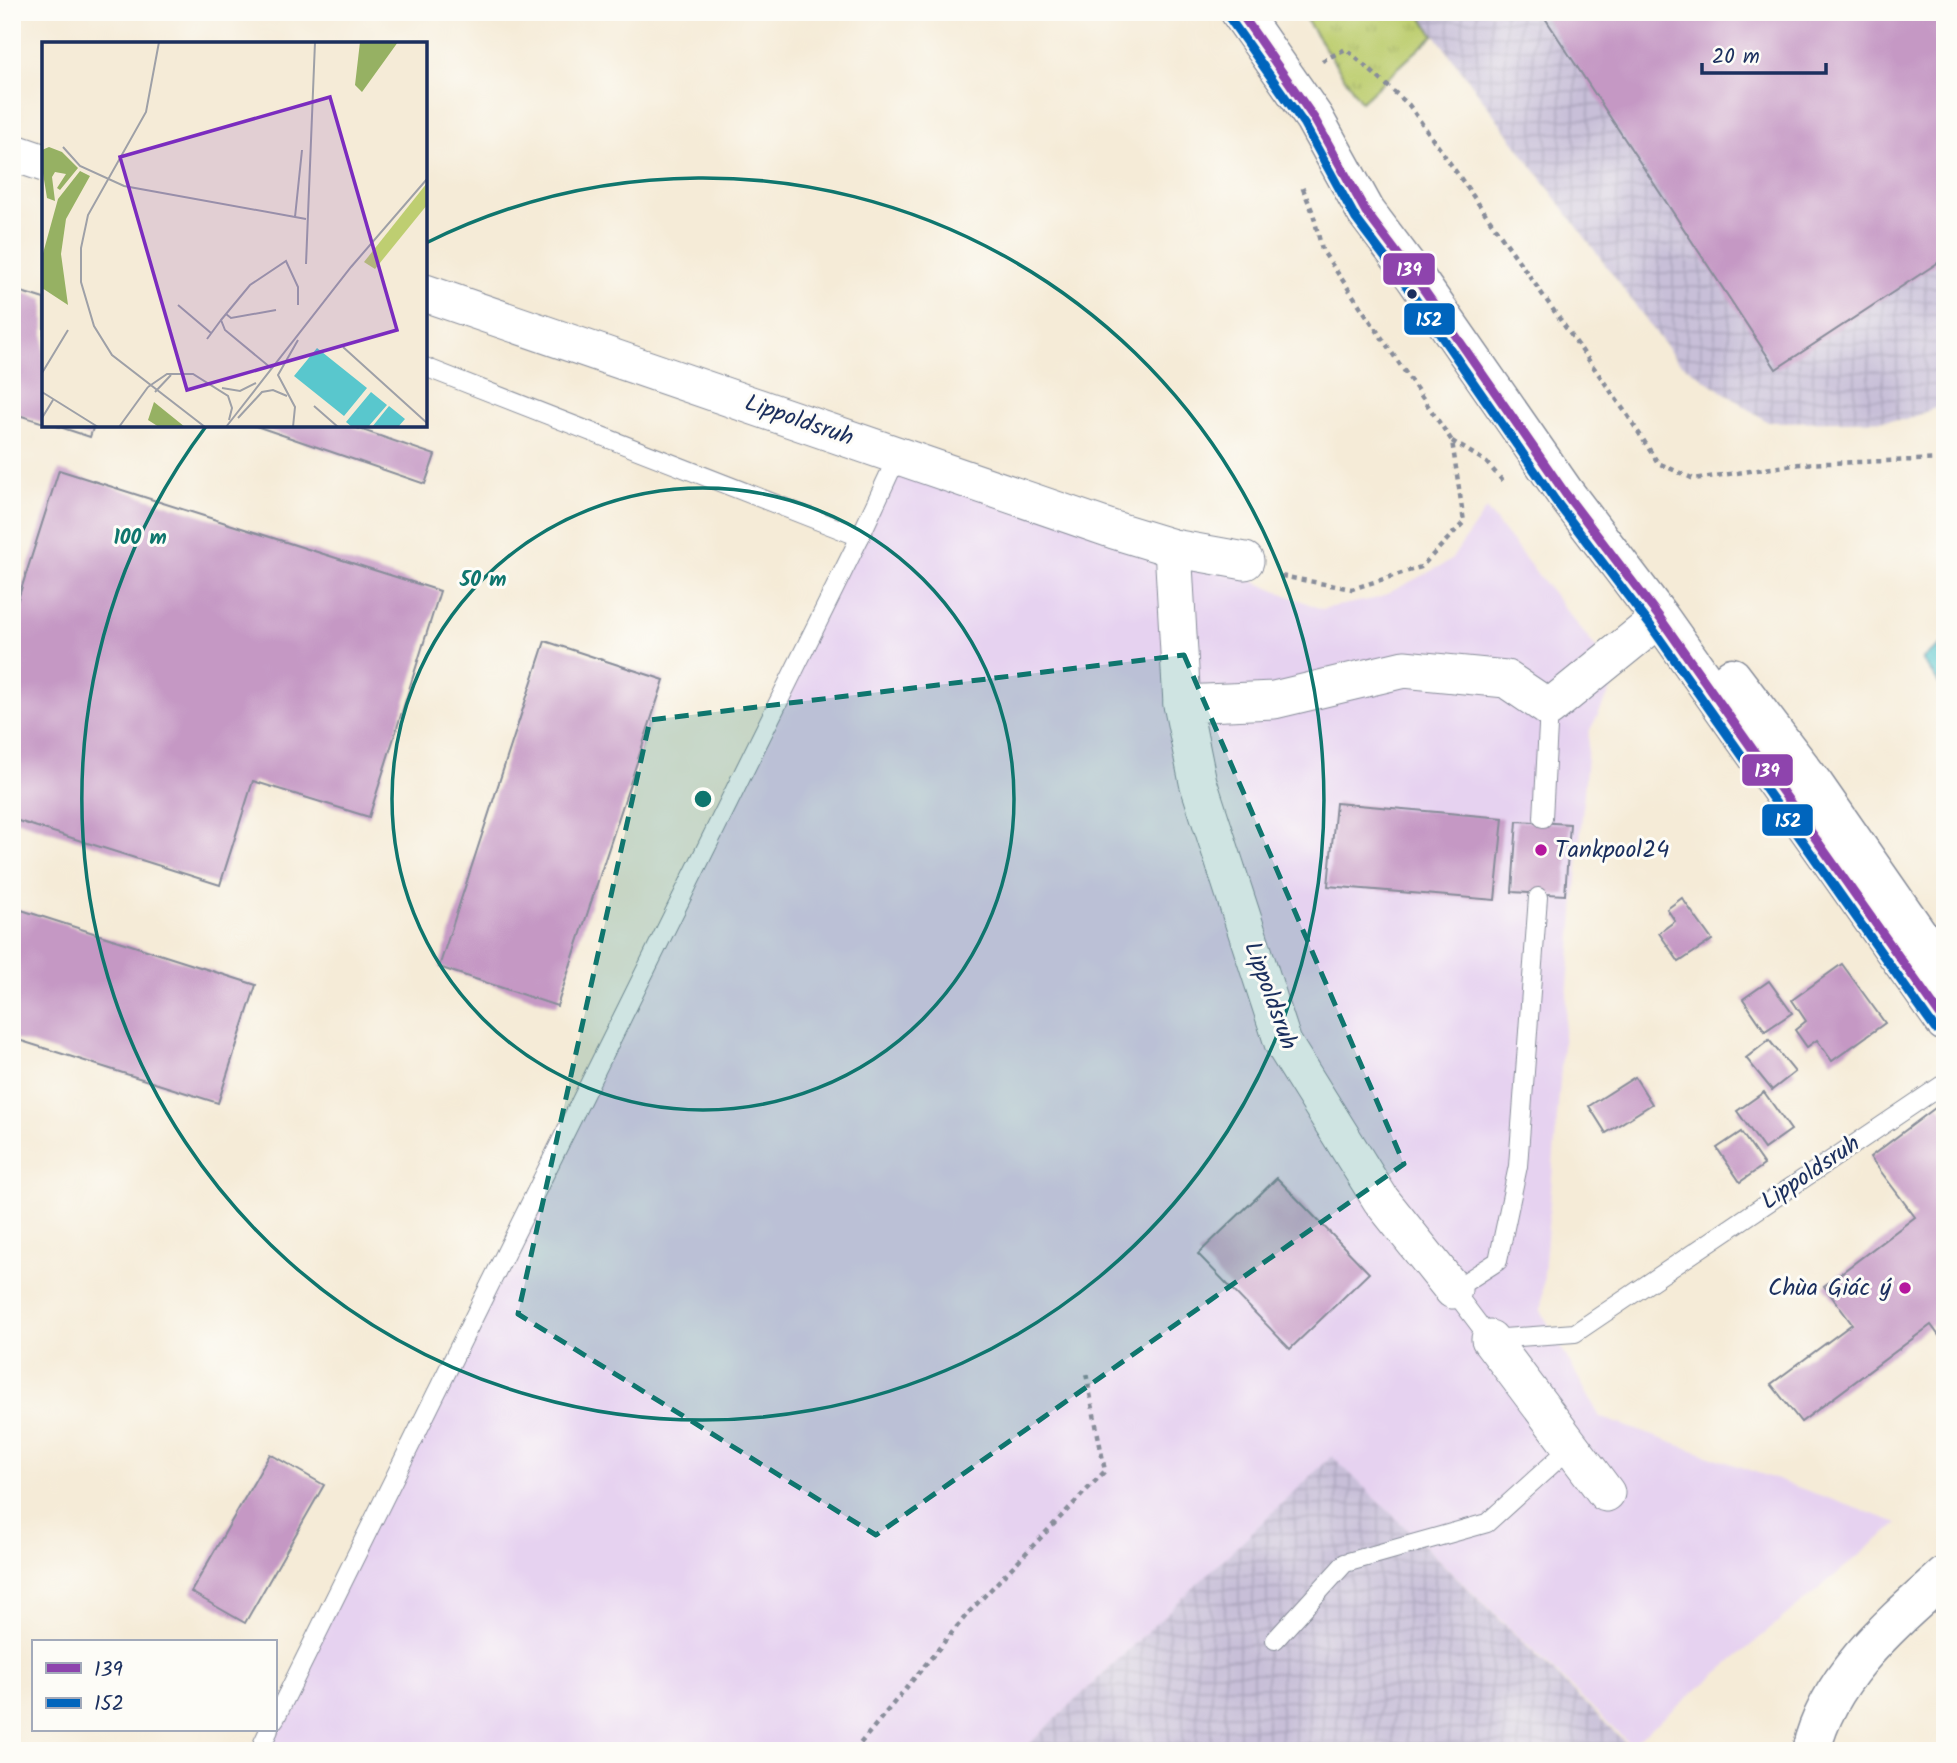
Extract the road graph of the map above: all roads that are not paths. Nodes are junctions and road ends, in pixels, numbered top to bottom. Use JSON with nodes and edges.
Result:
{"nodes":[{"id":1,"x":1240,"y":12,"type":"edge"},
{"id":2,"x":1314,"y":118,"type":"junction"},
{"id":3,"x":12,"y":152,"type":"edge"},
{"id":4,"x":42,"y":162,"type":"edge"},
{"id":5,"x":427,"y":294,"type":"edge"},
{"id":6,"x":427,"y":367,"type":"edge"},
{"id":7,"x":898,"y":455,"type":"junction"},
{"id":8,"x":860,"y":537,"type":"junction"},
{"id":9,"x":1173,"y":548,"type":"junction"},
{"id":10,"x":1245,"y":561,"type":"road end"},
{"id":11,"x":1660,"y":618,"type":"junction"},
{"id":12,"x":1182,"y":704,"type":"junction"},
{"id":13,"x":1549,"y":708,"type":"junction"},
{"id":14,"x":1815,"y":786,"type":"junction"},
{"id":15,"x":1543,"y":818,"type":"dead end"},
{"id":16,"x":1538,"y":897,"type":"dead end"},
{"id":17,"x":1945,"y":932,"type":"edge"},
{"id":18,"x":1945,"y":973,"type":"edge"},
{"id":19,"x":1945,"y":1022,"type":"edge"},
{"id":20,"x":1945,"y":1083,"type":"edge"},
{"id":21,"x":1453,"y":1290,"type":"junction"},
{"id":22,"x":1490,"y":1339,"type":"junction"},
{"id":23,"x":1571,"y":1447,"type":"junction"},
{"id":24,"x":1606,"y":1493,"type":"dead end"},
{"id":25,"x":1945,"y":1576,"type":"edge"},
{"id":26,"x":1275,"y":1640,"type":"dead end"},
{"id":27,"x":276,"y":1717,"type":"edge"},
{"id":28,"x":268,"y":1732,"type":"edge"},
{"id":29,"x":259,"y":1751,"type":"edge"},
{"id":30,"x":1811,"y":1751,"type":"edge"}],
"edges":[{"from":1,"to":2,"type":"main road"},
{"from":2,"to":11,"type":"main road"},
{"from":2,"to":14,"type":"main road"},
{"from":3,"to":4,"type":"street"},
{"from":5,"to":7,"type":"street","name":"Lippoldsruh"},
{"from":6,"to":8,"type":"lane"},
{"from":7,"to":8,"type":"lane"},
{"from":7,"to":9,"type":"street","name":"Lippoldsruh"},
{"from":8,"to":27,"type":"lane"},
{"from":9,"to":10,"type":"street","name":"Lippoldsruh"},
{"from":9,"to":12,"type":"street","name":"Lippoldsruh"},
{"from":11,"to":13,"type":"street"},
{"from":11,"to":19,"type":"main road"},
{"from":12,"to":13,"type":"street"},
{"from":12,"to":21,"type":"street","name":"Lippoldsruh"},
{"from":13,"to":15,"type":"lane"},
{"from":14,"to":17,"type":"main road"},
{"from":14,"to":18,"type":"main road"},
{"from":16,"to":21,"type":"lane"},
{"from":20,"to":22,"type":"lane","name":"Lippoldsruh"},
{"from":21,"to":22,"type":"lane","name":"Lippoldsruh"},
{"from":22,"to":23,"type":"street","name":"Lippoldsruh"},
{"from":23,"to":24,"type":"street","name":"Lippoldsruh"},
{"from":23,"to":26,"type":"lane"},
{"from":25,"to":30,"type":"main road"},
{"from":28,"to":29,"type":"lane"}]}
